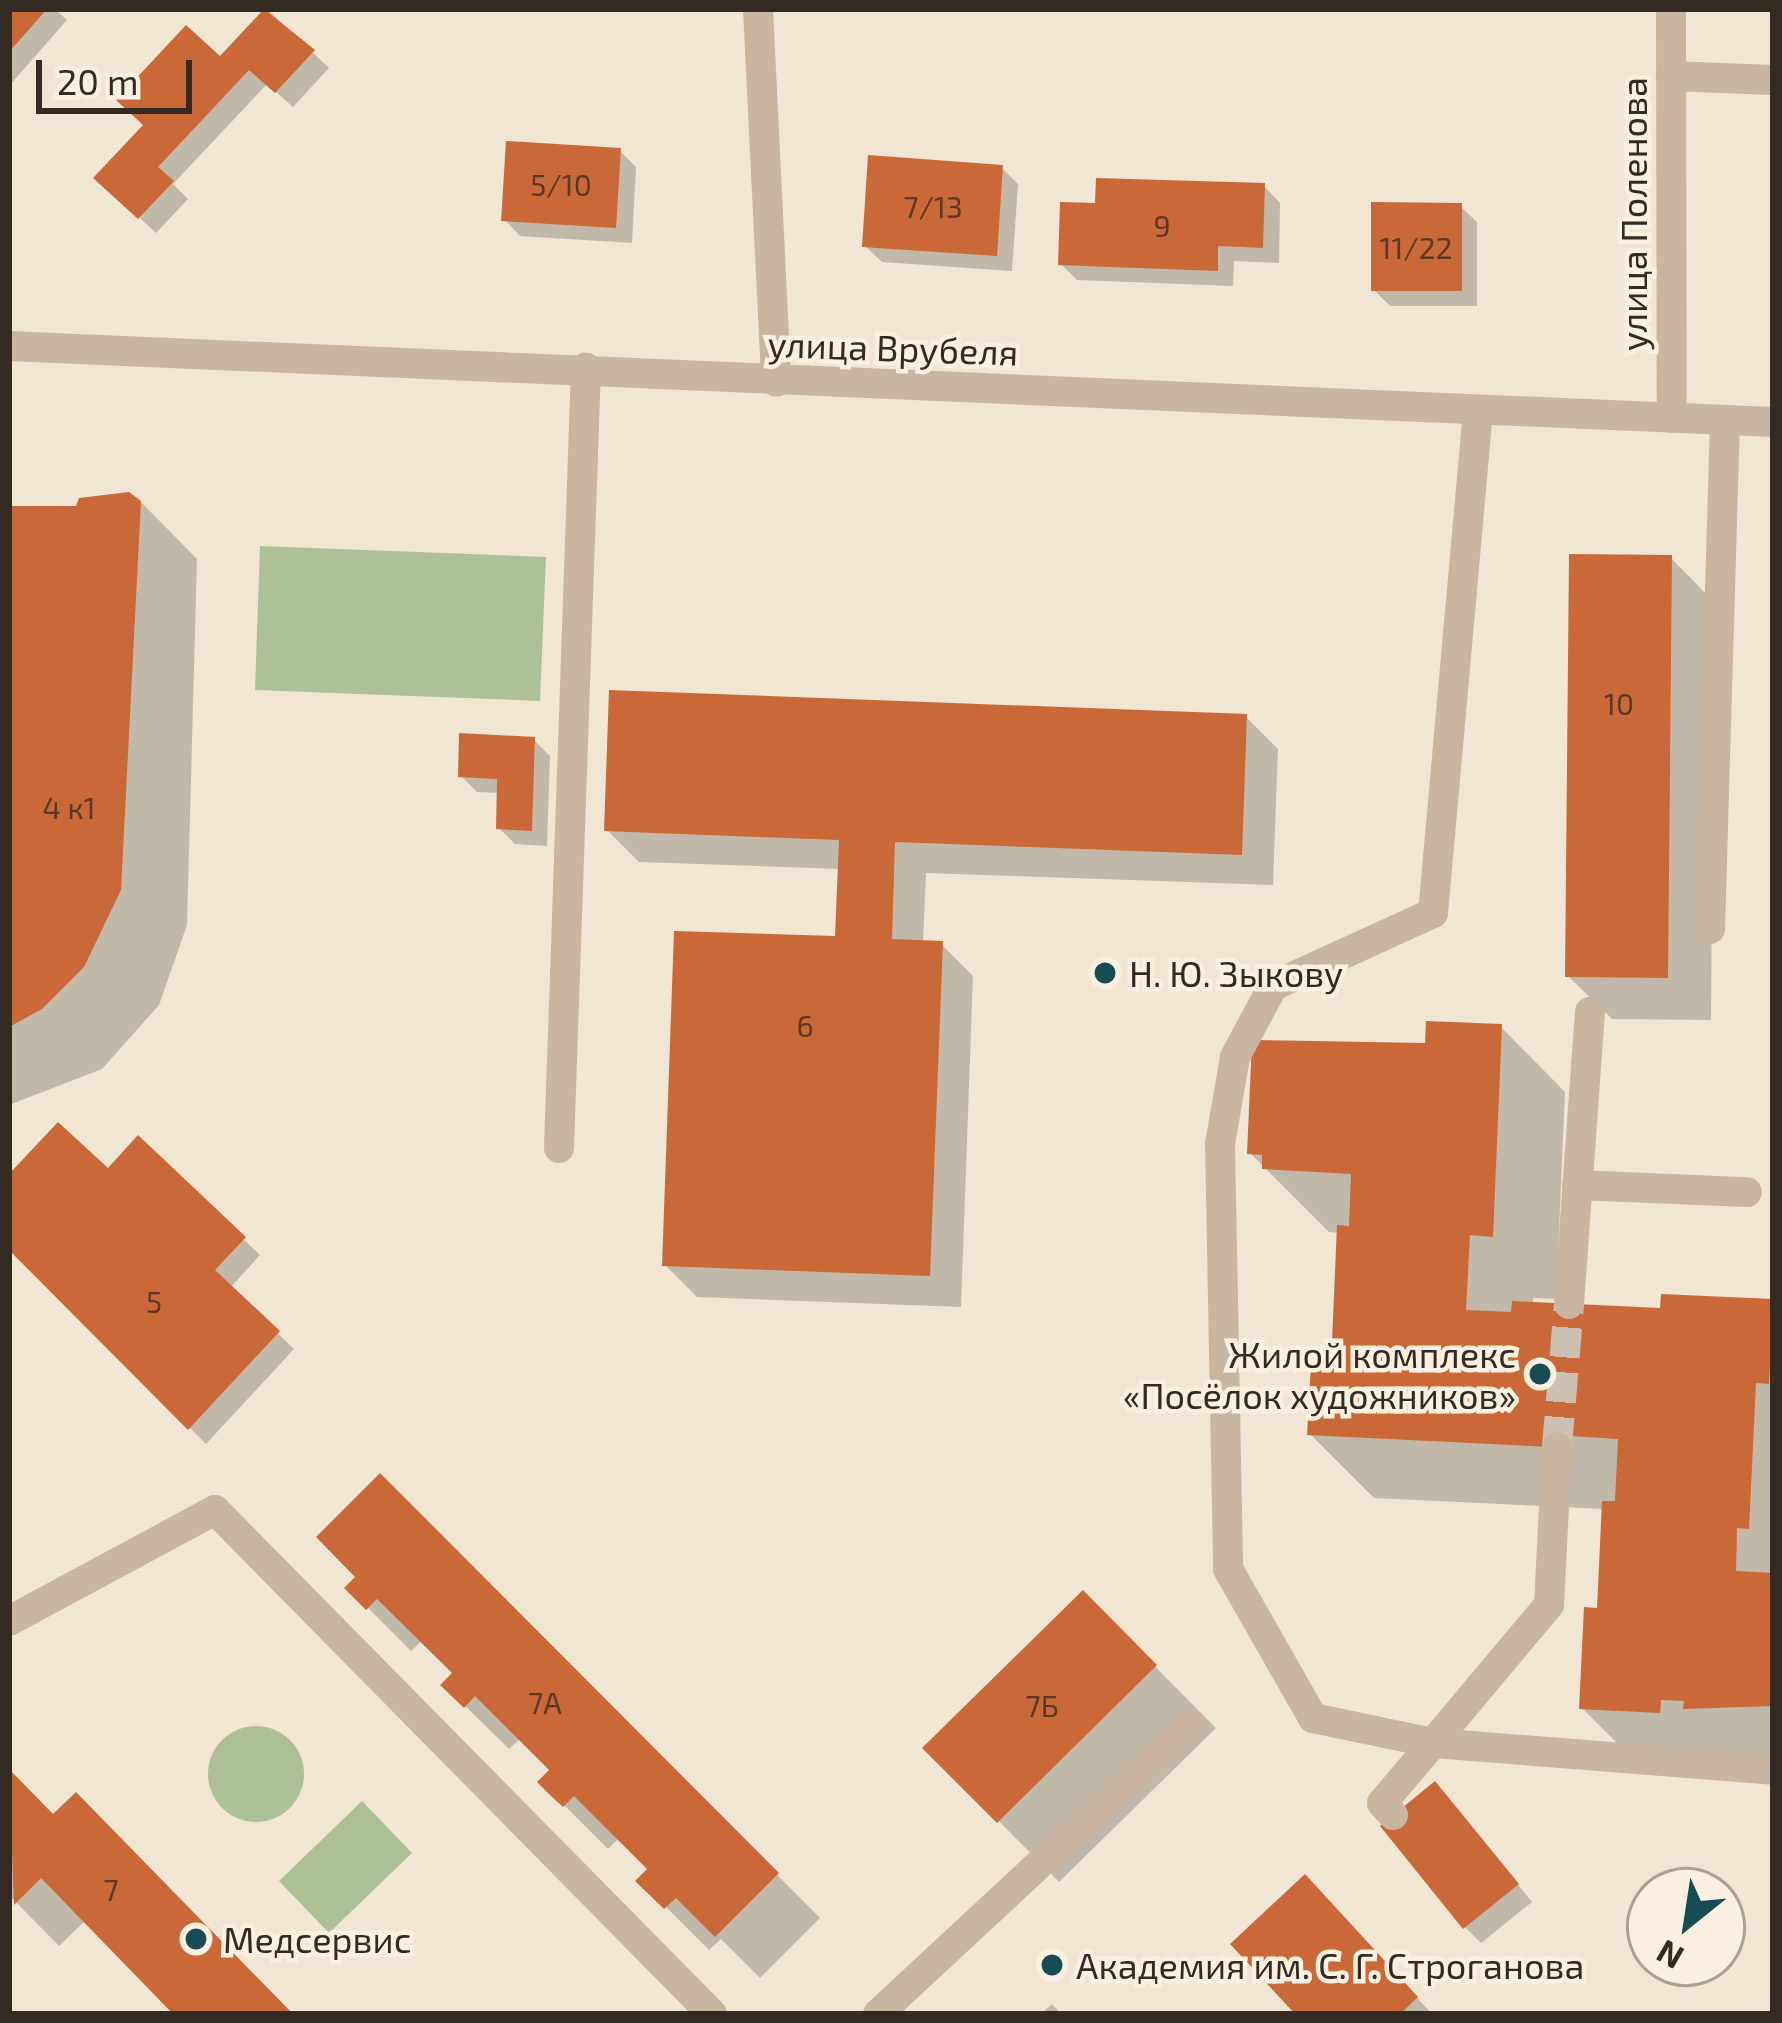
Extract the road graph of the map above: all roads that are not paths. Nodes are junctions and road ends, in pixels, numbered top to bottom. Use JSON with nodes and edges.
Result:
{"nodes":[{"id":1,"x":758,"y":9,"type":"edge"},
{"id":2,"x":1670,"y":9,"type":"edge"},
{"id":3,"x":1671,"y":76,"type":"junction"},
{"id":4,"x":1773,"y":80,"type":"edge"},
{"id":5,"x":9,"y":346,"type":"edge"},
{"id":6,"x":586,"y":368,"type":"junction"},
{"id":7,"x":776,"y":382,"type":"junction"},
{"id":8,"x":1478,"y":411,"type":"junction"},
{"id":9,"x":1672,"y":418,"type":"junction"},
{"id":10,"x":1725,"y":421,"type":"junction"},
{"id":11,"x":1773,"y":422,"type":"edge"},
{"id":12,"x":1710,"y":928,"type":"dead end"},
{"id":13,"x":1590,"y":1012,"type":"dead end"},
{"id":14,"x":559,"y":1148,"type":"dead end"},
{"id":15,"x":1577,"y":1185,"type":"junction"},
{"id":16,"x":1747,"y":1192,"type":"dead end"},
{"id":17,"x":1569,"y":1304,"type":"tunnel mouth"},
{"id":18,"x":1558,"y":1447,"type":"tunnel mouth"},
{"id":19,"x":9,"y":1621,"type":"edge"},
{"id":20,"x":1190,"y":1724,"type":"dead end"},
{"id":21,"x":1433,"y":1743,"type":"junction"},
{"id":22,"x":1773,"y":1770,"type":"edge"},
{"id":23,"x":1393,"y":1815,"type":"dead end"},
{"id":24,"x":712,"y":2014,"type":"edge"},
{"id":25,"x":878,"y":2014,"type":"edge"}],
"edges":[{"from":1,"to":7,"type":"street"},
{"from":2,"to":3,"type":"street","name":"улица Поленова"},
{"from":3,"to":4,"type":"street"},
{"from":3,"to":9,"type":"street","name":"улица Поленова"},
{"from":5,"to":6,"type":"street","name":"улица Врубеля"},
{"from":6,"to":7,"type":"street","name":"улица Врубеля"},
{"from":6,"to":14,"type":"street"},
{"from":7,"to":8,"type":"street","name":"улица Врубеля"},
{"from":8,"to":9,"type":"street","name":"улица Врубеля"},
{"from":8,"to":21,"type":"street"},
{"from":9,"to":10,"type":"street","name":"улица Врубеля"},
{"from":10,"to":11,"type":"street","name":"улица Врубеля"},
{"from":10,"to":12,"type":"street"},
{"from":13,"to":15,"type":"street"},
{"from":15,"to":16,"type":"street"},
{"from":15,"to":17,"type":"street"},
{"from":18,"to":21,"type":"street"},
{"from":19,"to":24,"type":"street"},
{"from":20,"to":25,"type":"street"},
{"from":21,"to":22,"type":"street"},
{"from":21,"to":23,"type":"street"}]}
